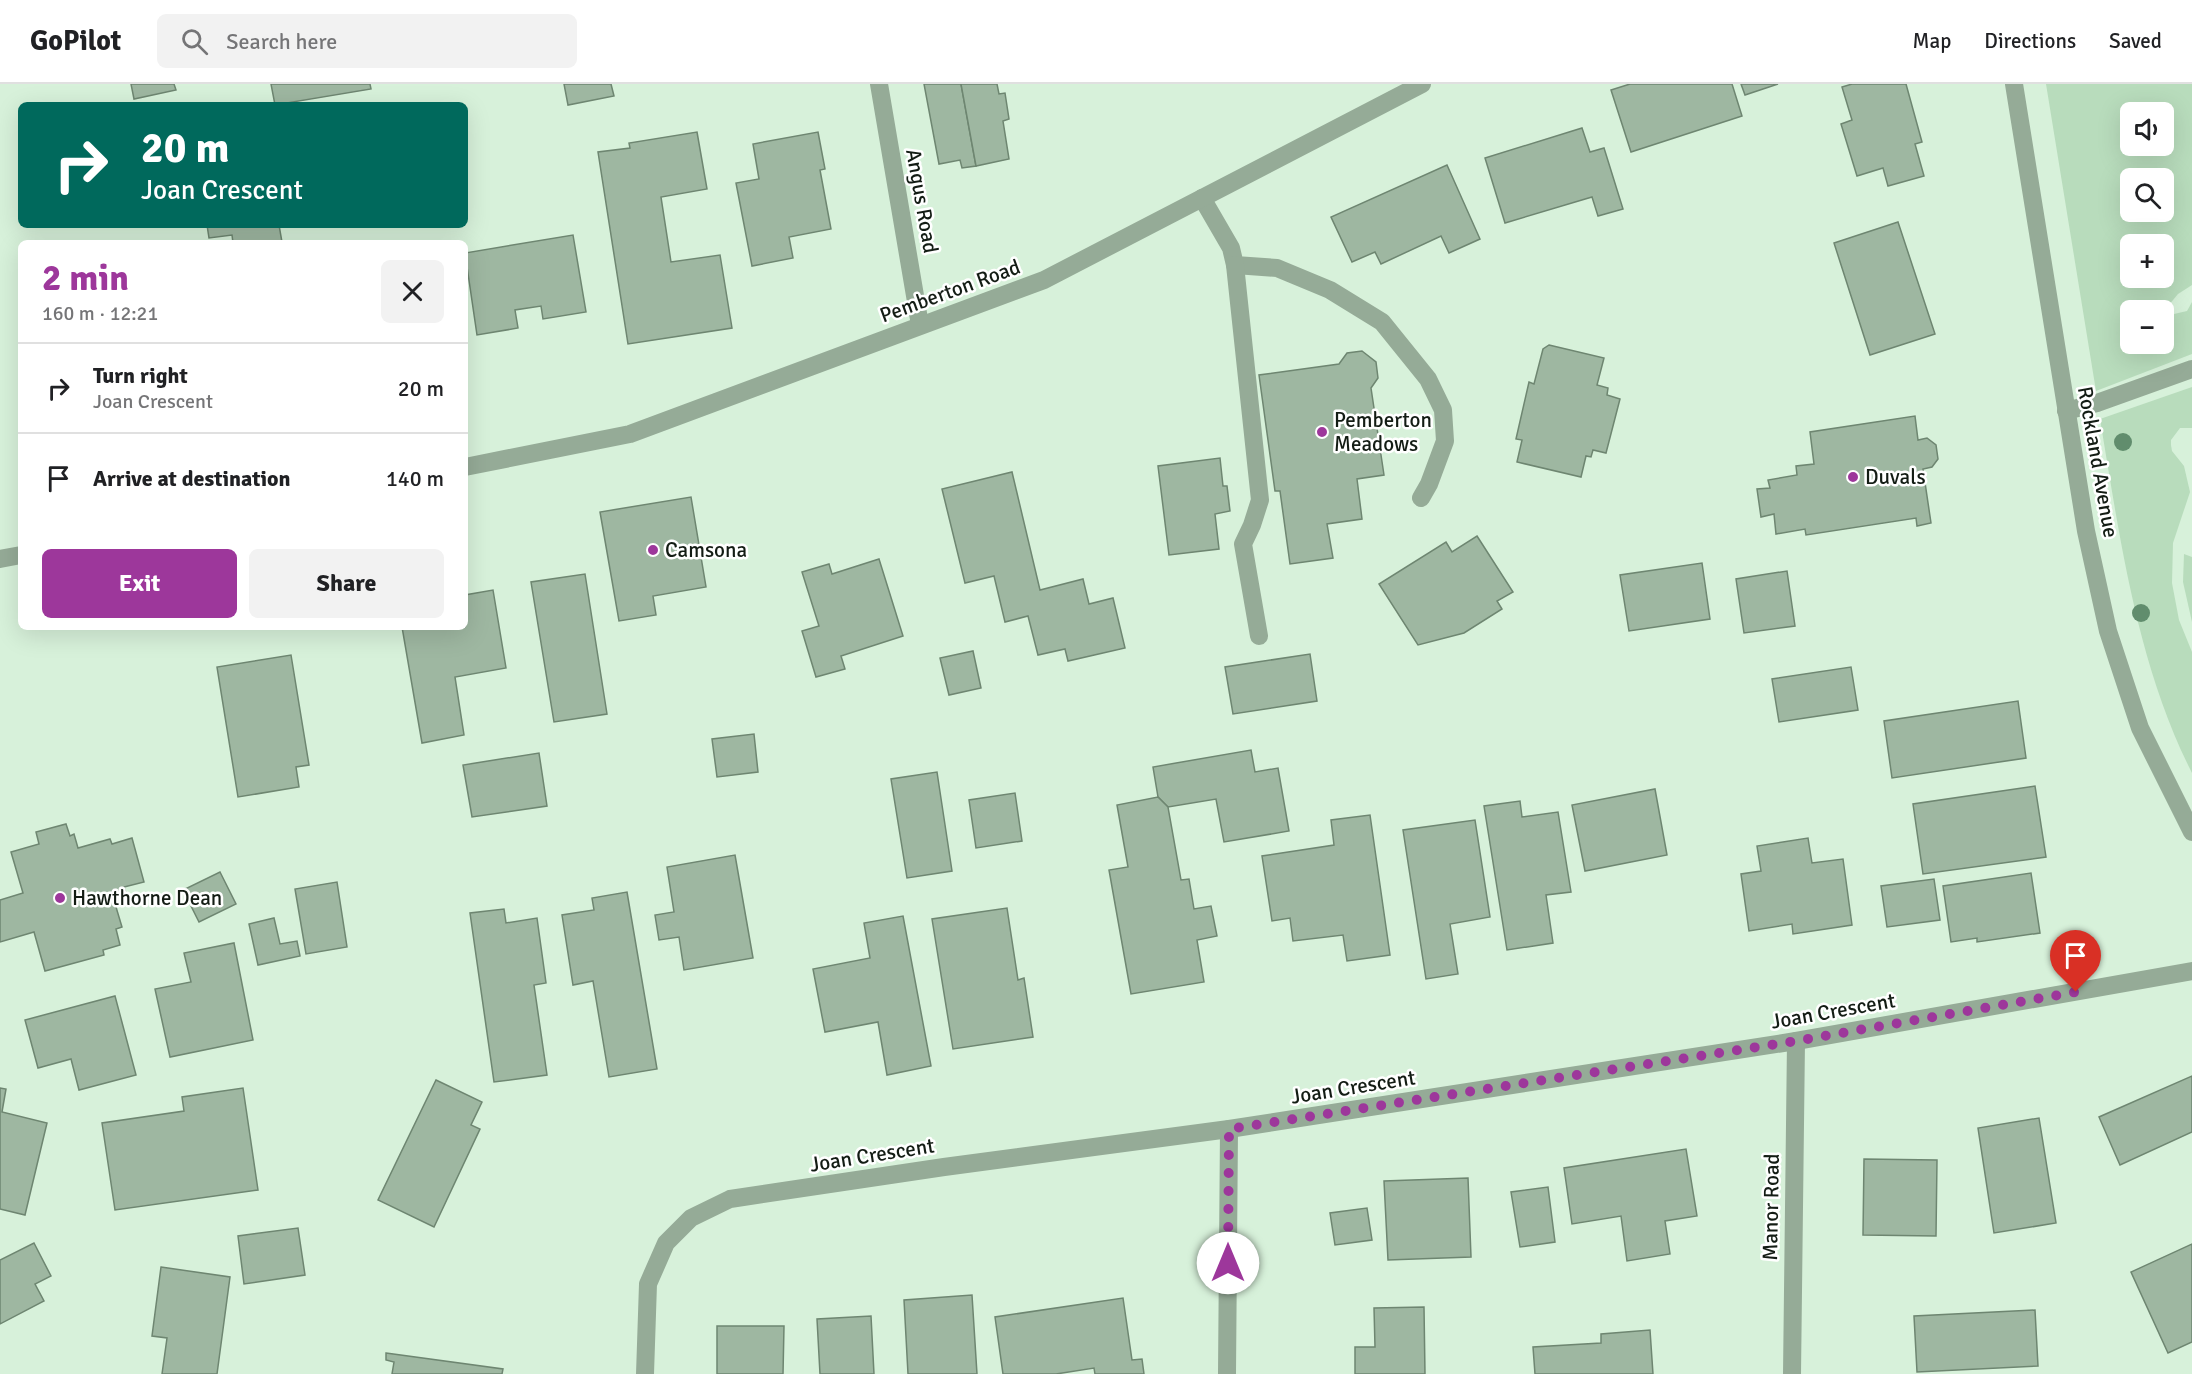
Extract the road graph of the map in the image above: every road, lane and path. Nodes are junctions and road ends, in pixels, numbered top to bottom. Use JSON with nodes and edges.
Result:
{"nodes":[{"id":1,"x":879,"y":84,"type":"edge"},
{"id":2,"x":1422,"y":84,"type":"edge"},
{"id":3,"x":2014,"y":84,"type":"edge"},
{"id":4,"x":1202,"y":198,"type":"junction"},
{"id":5,"x":1235,"y":265,"type":"junction"},
{"id":6,"x":920,"y":325,"type":"junction"},
{"id":7,"x":2192,"y":369,"type":"edge"},
{"id":8,"x":2066,"y":411,"type":"junction"},
{"id":9,"x":468,"y":466,"type":"edge"},
{"id":10,"x":1421,"y":498,"type":"dead end"},
{"id":11,"x":18,"y":556,"type":"edge"},
{"id":12,"x":0,"y":559,"type":"edge"},
{"id":13,"x":1259,"y":636,"type":"dead end"},
{"id":14,"x":2192,"y":832,"type":"edge"},
{"id":15,"x":2192,"y":971,"type":"edge"},
{"id":16,"x":1796,"y":1041,"type":"junction"},
{"id":17,"x":1229,"y":1129,"type":"junction"},
{"id":18,"x":645,"y":1374,"type":"edge"},
{"id":19,"x":1227,"y":1374,"type":"edge"},
{"id":20,"x":1792,"y":1374,"type":"edge"}],
"edges":[{"from":1,"to":6,"type":"street","name":"Angus Road"},
{"from":2,"to":4,"type":"street","name":"Pemberton Road"},
{"from":3,"to":8,"type":"street","name":"Rockland Avenue"},
{"from":4,"to":5,"type":"street"},
{"from":4,"to":6,"type":"street","name":"Pemberton Road"},
{"from":5,"to":10,"type":"street"},
{"from":5,"to":13,"type":"street"},
{"from":6,"to":9,"type":"street","name":"Pemberton Road"},
{"from":7,"to":8,"type":"street"},
{"from":8,"to":14,"type":"street","name":"Rockland Avenue"},
{"from":11,"to":12,"type":"street"},
{"from":15,"to":16,"type":"street","name":"Joan Crescent"},
{"from":16,"to":17,"type":"street","name":"Joan Crescent"},
{"from":16,"to":20,"type":"street","name":"Manor Road"},
{"from":17,"to":18,"type":"street","name":"Joan Crescent"},
{"from":17,"to":19,"type":"street"}]}
